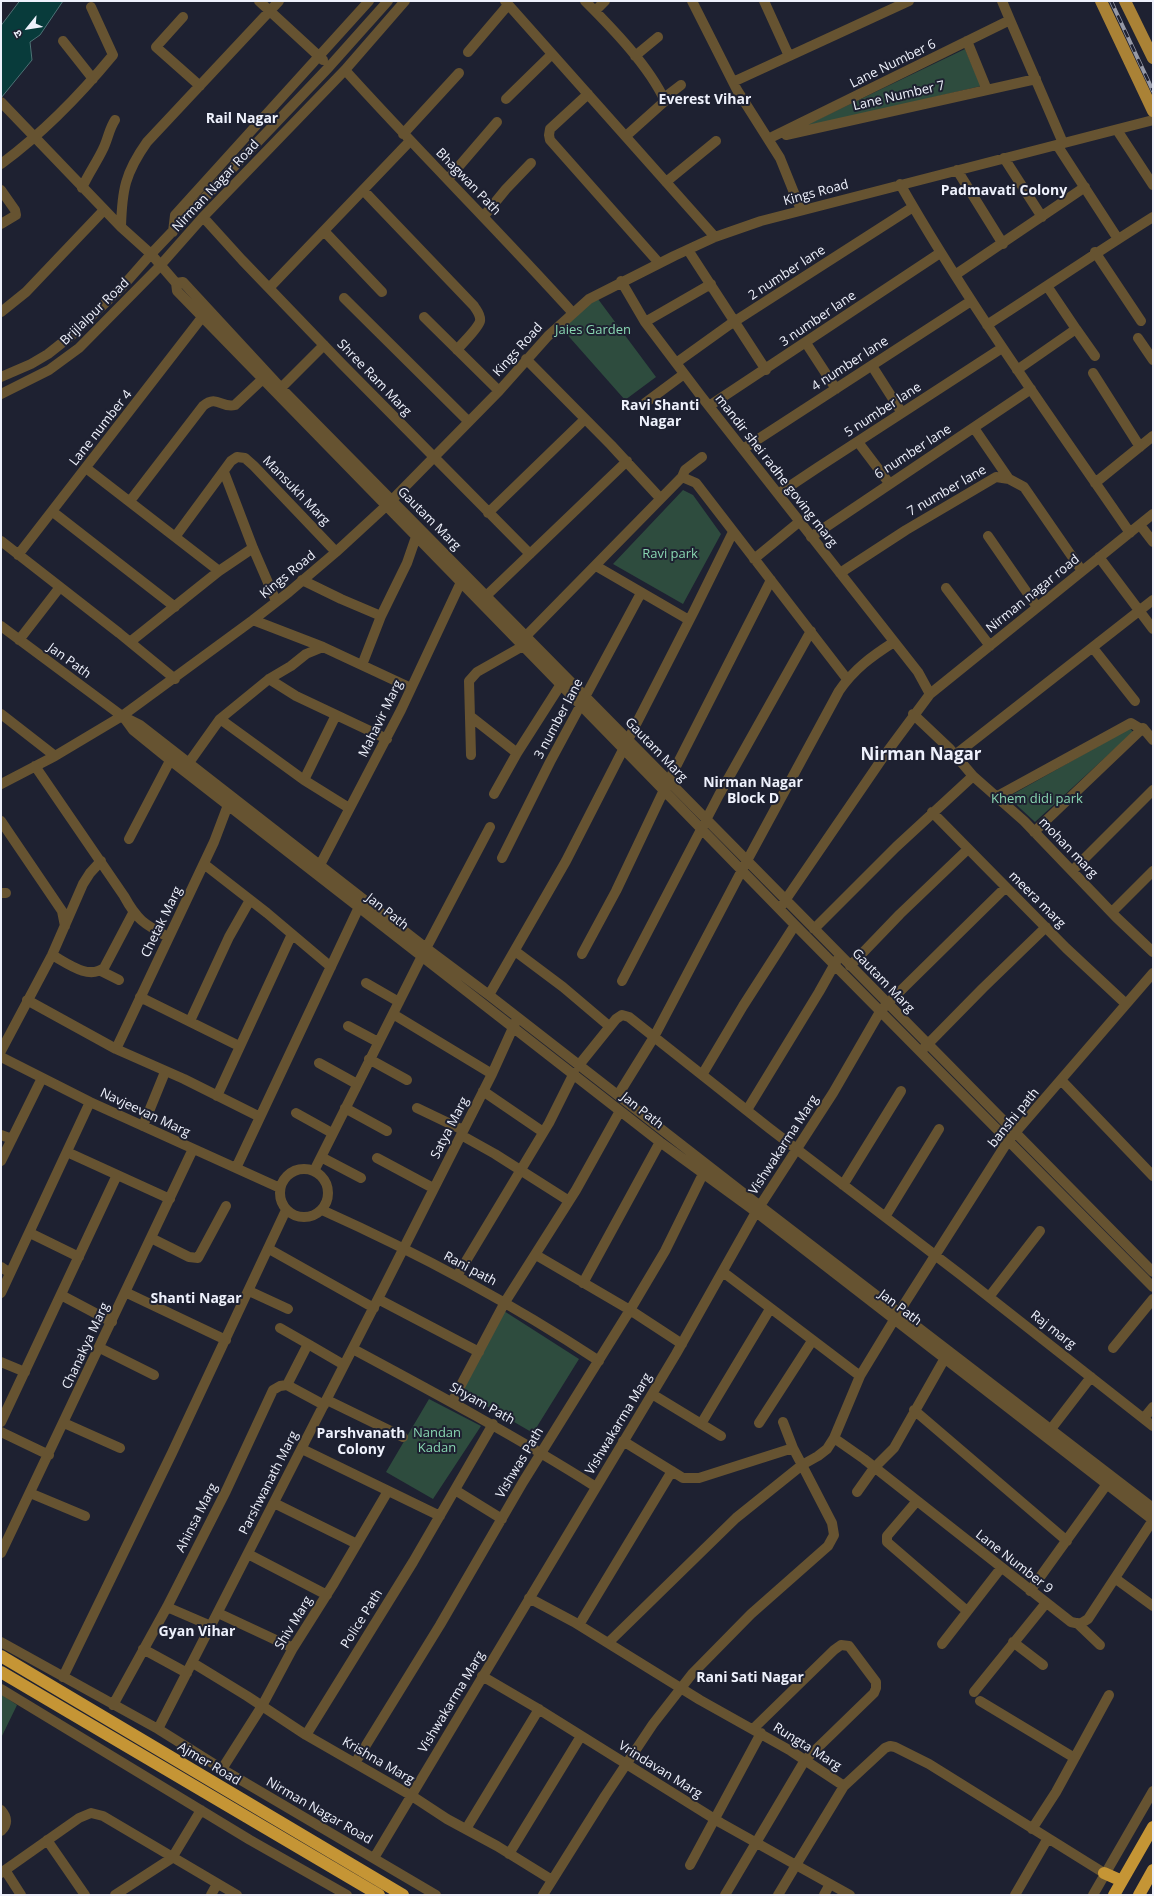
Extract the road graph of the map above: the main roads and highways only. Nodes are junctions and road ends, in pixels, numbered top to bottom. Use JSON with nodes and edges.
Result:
{"nodes":[{"id":1,"x":1101,"y":1,"type":"edge"},
{"id":2,"x":1125,"y":1,"type":"edge"},
{"id":3,"x":1153,"y":58,"type":"edge"},
{"id":4,"x":1153,"y":111,"type":"edge"},
{"id":5,"x":1,"y":1656,"type":"edge"},
{"id":6,"x":1,"y":1672,"type":"edge"},
{"id":7,"x":1153,"y":1827,"type":"edge"},
{"id":8,"x":1153,"y":1870,"type":"edge"},
{"id":9,"x":1104,"y":1873,"type":"road end"},
{"id":10,"x":1122,"y":1881,"type":"junction"},
{"id":11,"x":379,"y":1895,"type":"edge"},
{"id":12,"x":403,"y":1895,"type":"edge"},
{"id":13,"x":1114,"y":1895,"type":"edge"},
{"id":14,"x":1139,"y":1895,"type":"edge"}],
"edges":[{"from":1,"to":4,"type":"main road"},
{"from":2,"to":3,"type":"main road"},
{"from":5,"to":12,"type":"highway","name":"Ajmer Road"},
{"from":6,"to":11,"type":"highway","name":"Ajmer Road"},
{"from":7,"to":10,"type":"highway"},
{"from":8,"to":14,"type":"highway"},
{"from":9,"to":10,"type":"highway"},
{"from":10,"to":13,"type":"highway"}]}
